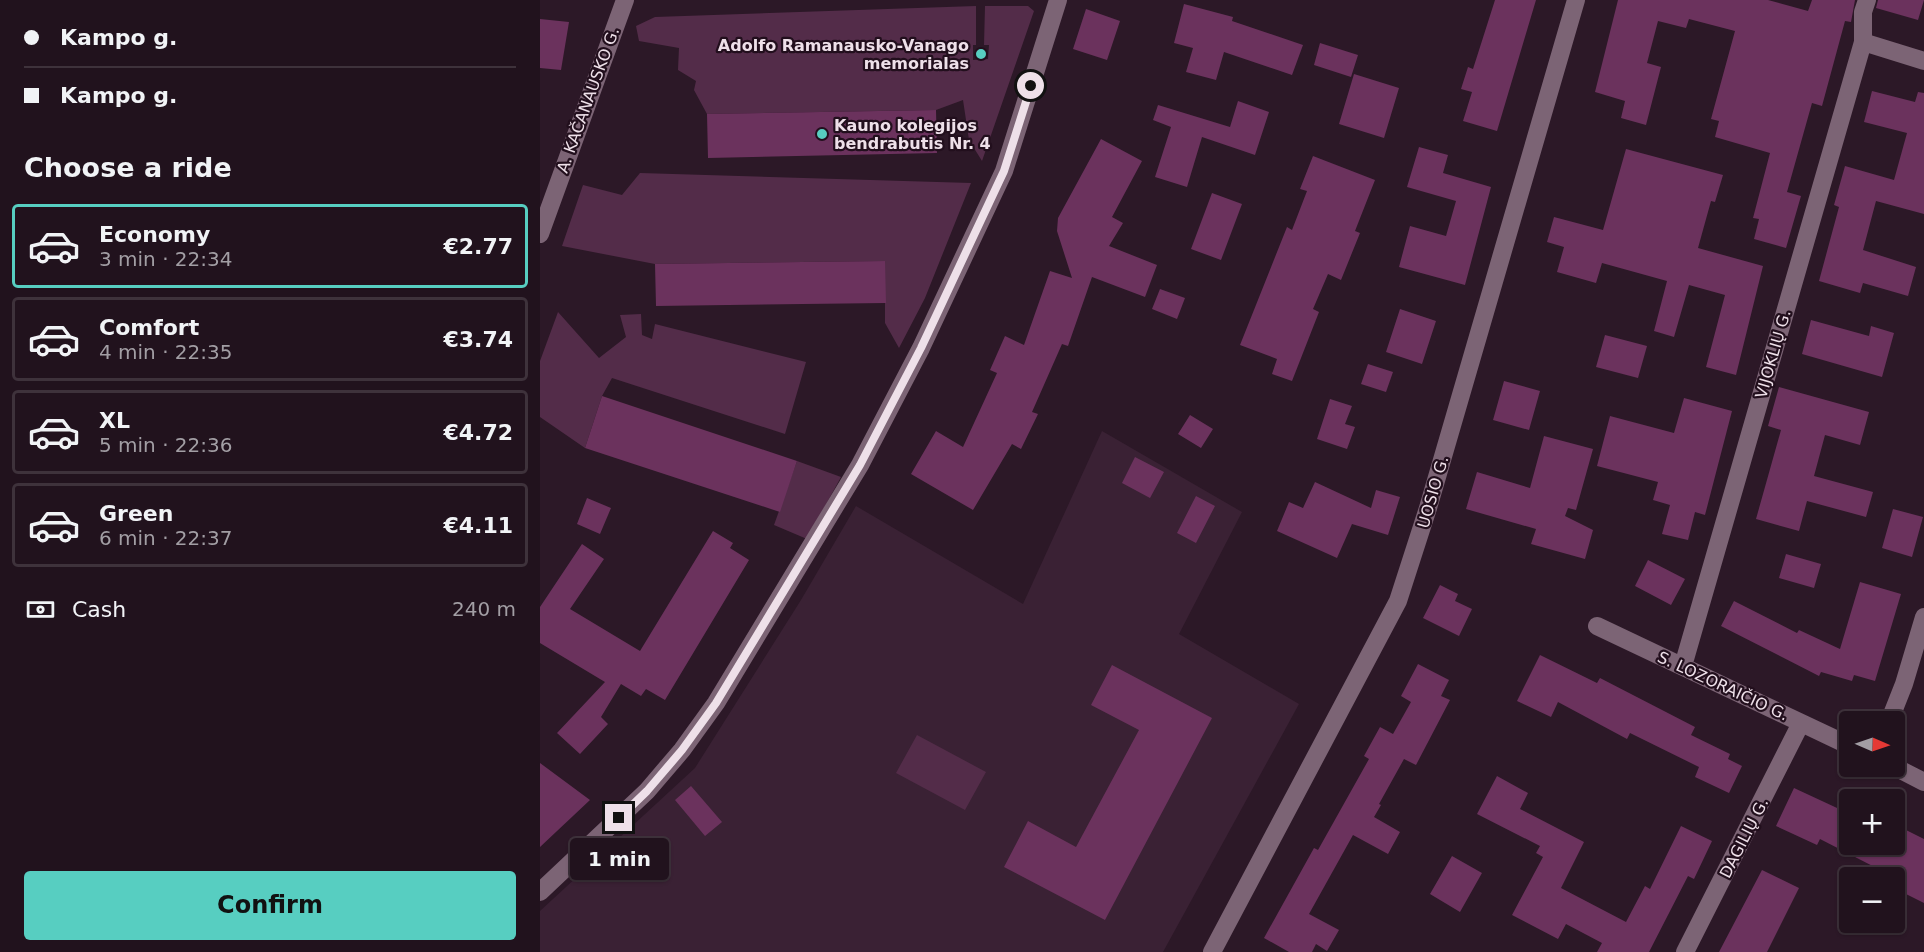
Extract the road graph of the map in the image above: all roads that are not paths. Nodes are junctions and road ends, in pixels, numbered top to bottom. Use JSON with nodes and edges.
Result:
{"nodes":[{"id":1,"x":624,"y":0,"type":"edge"},
{"id":2,"x":1058,"y":0,"type":"edge"},
{"id":3,"x":1576,"y":0,"type":"edge"},
{"id":4,"x":1867,"y":0,"type":"edge"},
{"id":5,"x":1863,"y":42,"type":"junction"},
{"id":6,"x":1924,"y":61,"type":"edge"},
{"id":7,"x":540,"y":234,"type":"edge"},
{"id":8,"x":1924,"y":616,"type":"edge"},
{"id":9,"x":1597,"y":626,"type":"dead end"},
{"id":10,"x":1683,"y":666,"type":"junction"},
{"id":11,"x":1893,"y":711,"type":"edge"},
{"id":12,"x":1802,"y":723,"type":"junction"},
{"id":13,"x":1839,"y":741,"type":"edge"},
{"id":14,"x":1905,"y":772,"type":"edge"},
{"id":15,"x":1924,"y":782,"type":"edge"},
{"id":16,"x":540,"y":892,"type":"edge"},
{"id":17,"x":1212,"y":952,"type":"edge"},
{"id":18,"x":1686,"y":952,"type":"edge"}],
"edges":[{"from":1,"to":7,"type":"street","name":"A. KAČANAUSKO G."},
{"from":2,"to":16,"type":"street"},
{"from":3,"to":17,"type":"street","name":"UOSIO G."},
{"from":4,"to":5,"type":"street","name":"VIJOKLIŲ G."},
{"from":5,"to":6,"type":"street"},
{"from":5,"to":10,"type":"street","name":"VIJOKLIŲ G."},
{"from":8,"to":11,"type":"street"},
{"from":9,"to":10,"type":"street","name":"S. LOZORAIČIO G."},
{"from":10,"to":12,"type":"street","name":"S. LOZORAIČIO G."},
{"from":12,"to":13,"type":"street","name":"S. LOZORAIČIO G."},
{"from":12,"to":18,"type":"street","name":"DAGILIŲ G."},
{"from":14,"to":15,"type":"street"}]}
